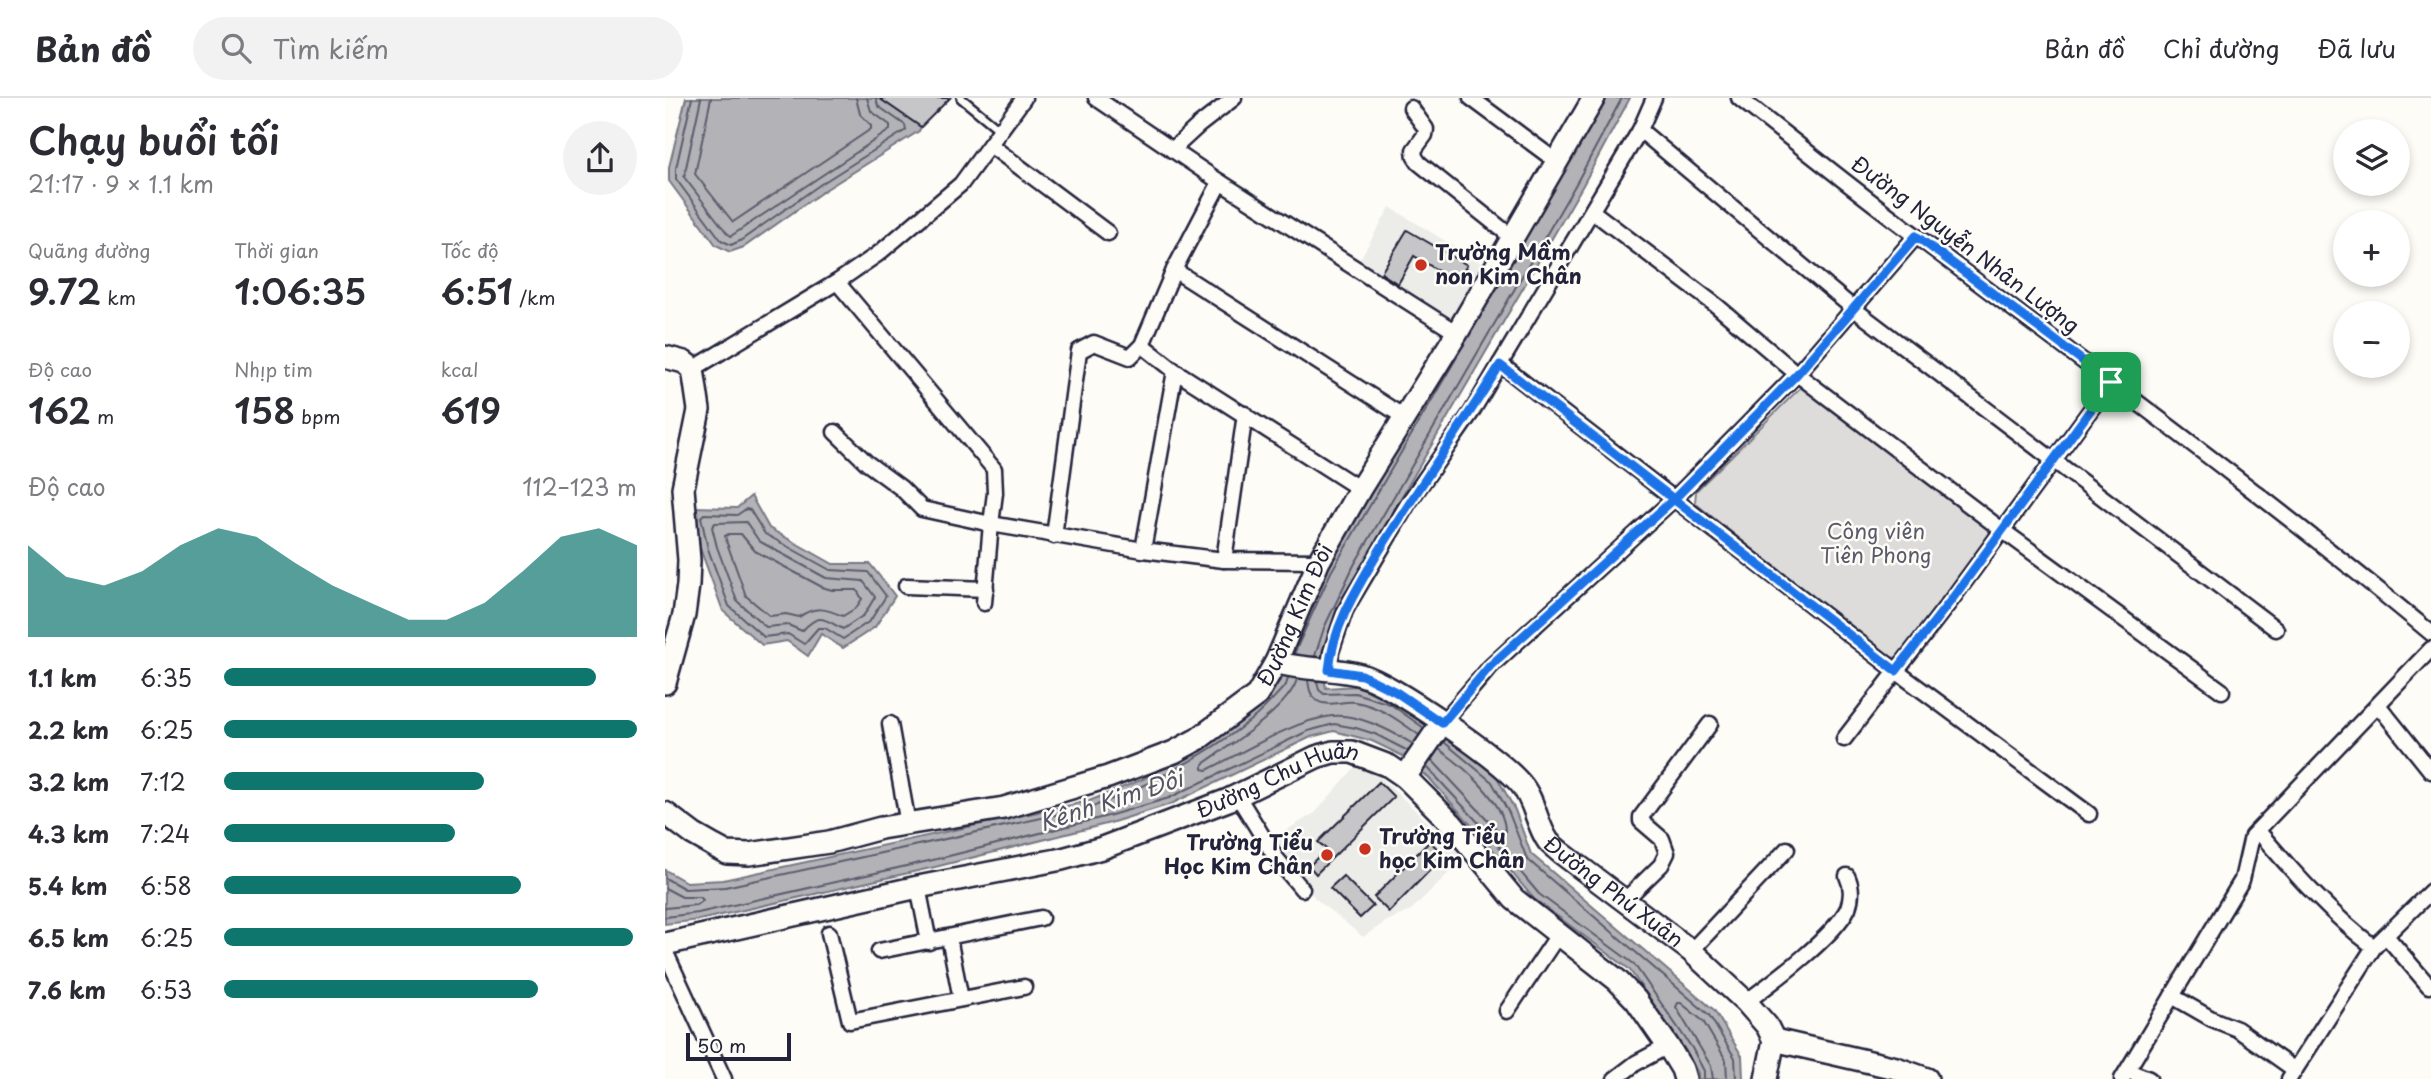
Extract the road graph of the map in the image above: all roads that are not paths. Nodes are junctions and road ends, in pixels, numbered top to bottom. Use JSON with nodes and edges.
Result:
{"nodes":[{"id":1,"x":961,"y":98,"type":"edge"},
{"id":2,"x":1024,"y":98,"type":"edge"},
{"id":3,"x":1234,"y":98,"type":"edge"},
{"id":4,"x":1471,"y":98,"type":"edge"},
{"id":5,"x":1594,"y":98,"type":"edge"},
{"id":6,"x":1654,"y":98,"type":"edge"},
{"id":7,"x":1739,"y":98,"type":"edge"},
{"id":8,"x":1101,"y":99,"type":"edge"},
{"id":9,"x":1411,"y":108,"type":"dead end"},
{"id":10,"x":1640,"y":130,"type":"junction"},
{"id":11,"x":1001,"y":131,"type":"junction"},
{"id":12,"x":990,"y":145,"type":"junction"},
{"id":13,"x":1173,"y":150,"type":"junction"},
{"id":14,"x":1556,"y":161,"type":"junction"},
{"id":15,"x":1220,"y":182,"type":"junction"},
{"id":16,"x":1592,"y":211,"type":"junction"},
{"id":17,"x":1108,"y":233,"type":"dead end"},
{"id":18,"x":1916,"y":236,"type":"junction"},
{"id":19,"x":1513,"y":238,"type":"junction"},
{"id":20,"x":1174,"y":270,"type":"junction"},
{"id":21,"x":837,"y":282,"type":"junction"},
{"id":22,"x":1854,"y":309,"type":"junction"},
{"id":23,"x":1457,"y":333,"type":"junction"},
{"id":24,"x":1142,"y":345,"type":"junction"},
{"id":25,"x":665,"y":356,"type":"edge"},
{"id":26,"x":1500,"y":365,"type":"junction"},
{"id":27,"x":693,"y":369,"type":"junction"},
{"id":28,"x":1175,"y":371,"type":"junction"},
{"id":29,"x":1797,"y":374,"type":"junction"},
{"id":30,"x":2111,"y":382,"type":"junction"},
{"id":31,"x":1245,"y":414,"type":"junction"},
{"id":32,"x":1404,"y":417,"type":"junction"},
{"id":33,"x":835,"y":432,"type":"dead end"},
{"id":34,"x":2054,"y":459,"type":"junction"},
{"id":35,"x":1360,"y":489,"type":"junction"},
{"id":36,"x":1675,"y":498,"type":"junction"},
{"id":37,"x":991,"y":524,"type":"junction"},
{"id":38,"x":2003,"y":530,"type":"junction"},
{"id":39,"x":1054,"y":536,"type":"junction"},
{"id":40,"x":1143,"y":550,"type":"junction"},
{"id":41,"x":1224,"y":560,"type":"junction"},
{"id":42,"x":1319,"y":561,"type":"junction"},
{"id":43,"x":907,"y":586,"type":"dead end"},
{"id":44,"x":2276,"y":629,"type":"dead end"},
{"id":45,"x":2431,"y":633,"type":"edge"},
{"id":46,"x":2431,"y":649,"type":"edge"},
{"id":47,"x":1280,"y":664,"type":"junction"},
{"id":48,"x":1329,"y":670,"type":"junction"},
{"id":49,"x":1896,"y":671,"type":"junction"},
{"id":50,"x":665,"y":683,"type":"edge"},
{"id":51,"x":2222,"y":691,"type":"dead end"},
{"id":52,"x":2378,"y":705,"type":"junction"},
{"id":53,"x":1442,"y":723,"type":"junction"},
{"id":54,"x":890,"y":724,"type":"dead end"},
{"id":55,"x":1710,"y":724,"type":"dead end"},
{"id":56,"x":1844,"y":739,"type":"dead end"},
{"id":57,"x":2431,"y":771,"type":"edge"},
{"id":58,"x":1405,"y":777,"type":"junction"},
{"id":59,"x":1237,"y":795,"type":"junction"},
{"id":60,"x":665,"y":813,"type":"edge"},
{"id":61,"x":2089,"y":814,"type":"dead end"},
{"id":62,"x":908,"y":824,"type":"junction"},
{"id":63,"x":2258,"y":831,"type":"junction"},
{"id":64,"x":1787,"y":849,"type":"dead end"},
{"id":65,"x":1847,"y":876,"type":"dead end"},
{"id":66,"x":918,"y":887,"type":"junction"},
{"id":67,"x":1301,"y":888,"type":"dead end"},
{"id":68,"x":2431,"y":891,"type":"edge"},
{"id":69,"x":1625,"y":900,"type":"junction"},
{"id":70,"x":1041,"y":918,"type":"dead end"},
{"id":71,"x":829,"y":933,"type":"dead end"},
{"id":72,"x":1558,"y":935,"type":"junction"},
{"id":73,"x":2387,"y":937,"type":"junction"},
{"id":74,"x":949,"y":938,"type":"junction"},
{"id":75,"x":929,"y":942,"type":"junction"},
{"id":76,"x":665,"y":944,"type":"edge"},
{"id":77,"x":2374,"y":947,"type":"junction"},
{"id":78,"x":665,"y":951,"type":"edge"},
{"id":79,"x":879,"y":951,"type":"dead end"},
{"id":80,"x":1691,"y":951,"type":"junction"},
{"id":81,"x":2431,"y":984,"type":"edge"},
{"id":82,"x":1024,"y":987,"type":"dead end"},
{"id":83,"x":2172,"y":996,"type":"junction"},
{"id":84,"x":961,"y":999,"type":"junction"},
{"id":85,"x":1746,"y":1002,"type":"junction"},
{"id":86,"x":1507,"y":1011,"type":"dead end"},
{"id":87,"x":1774,"y":1040,"type":"junction"},
{"id":88,"x":1668,"y":1046,"type":"junction"},
{"id":89,"x":1894,"y":1074,"type":"edge"},
{"id":90,"x":2125,"y":1075,"type":"edge"},
{"id":91,"x":2292,"y":1075,"type":"edge"},
{"id":92,"x":724,"y":1079,"type":"edge"},
{"id":93,"x":1615,"y":1079,"type":"edge"},
{"id":94,"x":1685,"y":1079,"type":"edge"},
{"id":95,"x":1766,"y":1079,"type":"edge"},
{"id":96,"x":1927,"y":1079,"type":"edge"},
{"id":97,"x":2149,"y":1079,"type":"edge"}],
"edges":[{"from":1,"to":11,"type":"lane"},
{"from":2,"to":11,"type":"street"},
{"from":3,"to":13,"type":"street"},
{"from":4,"to":14,"type":"street"},
{"from":5,"to":14,"type":"street","name":"Đường Kim Đôi"},
{"from":6,"to":10,"type":"street"},
{"from":7,"to":18,"type":"street","name":"Đường Nguyễn Nhân Lượng"},
{"from":8,"to":13,"type":"street"},
{"from":9,"to":19,"type":"street"},
{"from":10,"to":16,"type":"street"},
{"from":10,"to":22,"type":"street"},
{"from":11,"to":12,"type":"street"},
{"from":12,"to":17,"type":"street"},
{"from":12,"to":21,"type":"street"},
{"from":13,"to":15,"type":"street"},
{"from":14,"to":19,"type":"street","name":"Đường Kim Đôi"},
{"from":15,"to":20,"type":"street"},
{"from":15,"to":23,"type":"street"},
{"from":16,"to":26,"type":"street"},
{"from":16,"to":29,"type":"street"},
{"from":18,"to":22,"type":"street"},
{"from":18,"to":30,"type":"street","name":"Đường Nguyễn Nhân Lượng"},
{"from":19,"to":23,"type":"street","name":"Đường Kim Đôi"},
{"from":20,"to":24,"type":"street"},
{"from":20,"to":32,"type":"street"},
{"from":21,"to":27,"type":"street"},
{"from":21,"to":37,"type":"street"},
{"from":22,"to":29,"type":"street"},
{"from":22,"to":34,"type":"street"},
{"from":23,"to":32,"type":"street","name":"Đường Kim Đôi"},
{"from":24,"to":28,"type":"street"},
{"from":24,"to":39,"type":"street"},
{"from":25,"to":27,"type":"street"},
{"from":26,"to":36,"type":"street"},
{"from":26,"to":48,"type":"street"},
{"from":27,"to":50,"type":"street"},
{"from":28,"to":31,"type":"street"},
{"from":28,"to":40,"type":"street"},
{"from":29,"to":36,"type":"street"},
{"from":29,"to":38,"type":"street"},
{"from":30,"to":34,"type":"street"},
{"from":30,"to":45,"type":"street","name":"Đường Nguyễn Nhân Lượng"},
{"from":31,"to":35,"type":"street"},
{"from":31,"to":41,"type":"street"},
{"from":32,"to":35,"type":"street","name":"Đường Kim Đôi"},
{"from":33,"to":37,"type":"street"},
{"from":34,"to":38,"type":"street"},
{"from":34,"to":44,"type":"street"},
{"from":35,"to":42,"type":"street","name":"Đường Kim Đôi"},
{"from":36,"to":49,"type":"street"},
{"from":36,"to":53,"type":"street"},
{"from":37,"to":39,"type":"street"},
{"from":37,"to":43,"type":"street"},
{"from":38,"to":49,"type":"street"},
{"from":38,"to":51,"type":"street"},
{"from":39,"to":40,"type":"street"},
{"from":40,"to":41,"type":"street"},
{"from":41,"to":42,"type":"street"},
{"from":42,"to":47,"type":"street","name":"Đường Kim Đôi"},
{"from":46,"to":52,"type":"street"},
{"from":47,"to":48,"type":"street","name":"Đường Phú Xuân"},
{"from":47,"to":62,"type":"street","name":"Đường Kim Đôi"},
{"from":48,"to":53,"type":"street","name":"Đường Phú Xuân"},
{"from":49,"to":56,"type":"street"},
{"from":49,"to":61,"type":"street"},
{"from":52,"to":57,"type":"street"},
{"from":52,"to":63,"type":"street"},
{"from":53,"to":58,"type":"street"},
{"from":53,"to":69,"type":"street","name":"Đường Phú Xuân"},
{"from":54,"to":62,"type":"street"},
{"from":55,"to":69,"type":"street"},
{"from":58,"to":59,"type":"street","name":"Đường Chu Huân"},
{"from":58,"to":72,"type":"street","name":"Đường Chu Huân"},
{"from":59,"to":66,"type":"street","name":"Đường Chu Huân"},
{"from":59,"to":67,"type":"street"},
{"from":60,"to":62,"type":"street","name":"Đường Kim Đôi"},
{"from":63,"to":77,"type":"street"},
{"from":63,"to":83,"type":"street"},
{"from":64,"to":80,"type":"street"},
{"from":65,"to":85,"type":"street"},
{"from":66,"to":75,"type":"street"},
{"from":66,"to":76,"type":"street","name":"Đường Chu Huân"},
{"from":68,"to":73,"type":"street"},
{"from":69,"to":80,"type":"street","name":"Đường Phú Xuân"},
{"from":70,"to":74,"type":"street"},
{"from":71,"to":84,"type":"street"},
{"from":72,"to":86,"type":"street"},
{"from":72,"to":88,"type":"street","name":"Đường Chu Huân"},
{"from":73,"to":77,"type":"street"},
{"from":73,"to":81,"type":"street"},
{"from":74,"to":75,"type":"street"},
{"from":74,"to":84,"type":"street"},
{"from":75,"to":79,"type":"street"},
{"from":77,"to":91,"type":"street"},
{"from":78,"to":92,"type":"street"},
{"from":80,"to":85,"type":"street","name":"Đường Phú Xuân"},
{"from":82,"to":84,"type":"street"},
{"from":83,"to":90,"type":"street"},
{"from":83,"to":91,"type":"street"},
{"from":85,"to":87,"type":"street","name":"Đường Phú Xuân"},
{"from":87,"to":89,"type":"street"},
{"from":87,"to":95,"type":"street"},
{"from":88,"to":93,"type":"street"},
{"from":88,"to":94,"type":"street","name":"Đường Chu Huân"},
{"from":89,"to":96,"type":"street"},
{"from":90,"to":97,"type":"street"}]}
